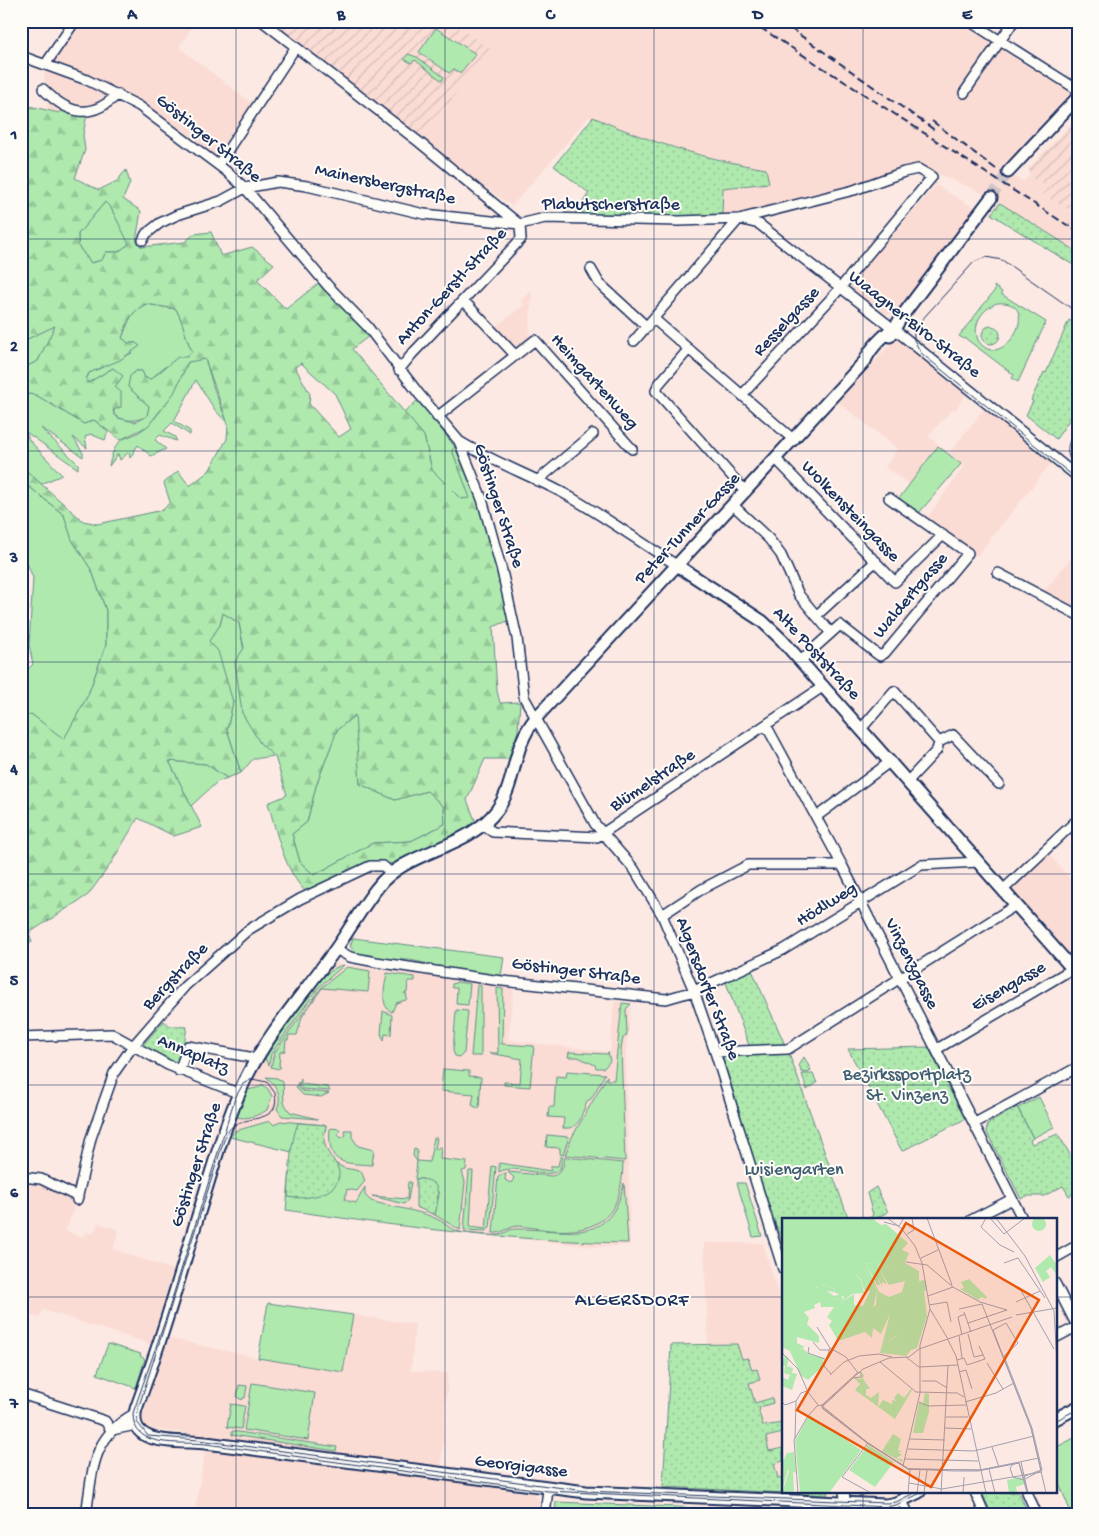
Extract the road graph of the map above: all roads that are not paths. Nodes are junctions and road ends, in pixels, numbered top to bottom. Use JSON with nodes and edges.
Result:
{"nodes":[{"id":1,"x":74,"y":21,"type":"edge"},
{"id":2,"x":262,"y":21,"type":"edge"},
{"id":3,"x":969,"y":21,"type":"edge"},
{"id":4,"x":1014,"y":21,"type":"edge"},
{"id":5,"x":1000,"y":41,"type":"junction"},
{"id":6,"x":295,"y":48,"type":"junction"},
{"id":7,"x":21,"y":56,"type":"edge"},
{"id":8,"x":45,"y":64,"type":"junction"},
{"id":9,"x":43,"y":90,"type":"dead end"},
{"id":10,"x":1078,"y":90,"type":"edge"},
{"id":11,"x":964,"y":93,"type":"dead end"},
{"id":12,"x":118,"y":94,"type":"junction"},
{"id":13,"x":1078,"y":97,"type":"edge"},
{"id":14,"x":218,"y":165,"type":"junction"},
{"id":15,"x":1008,"y":172,"type":"tunnel mouth"},
{"id":16,"x":932,"y":177,"type":"joint"},
{"id":17,"x":245,"y":188,"type":"junction"},
{"id":18,"x":991,"y":198,"type":"tunnel mouth"},
{"id":19,"x":739,"y":219,"type":"junction"},
{"id":20,"x":520,"y":224,"type":"junction"},
{"id":21,"x":143,"y":240,"type":"dead end"},
{"id":22,"x":591,"y":269,"type":"dead end"},
{"id":23,"x":839,"y":288,"type":"junction"},
{"id":24,"x":464,"y":300,"type":"junction"},
{"id":25,"x":654,"y":319,"type":"junction"},
{"id":26,"x":647,"y":327,"type":"junction"},
{"id":27,"x":892,"y":329,"type":"junction"},
{"id":28,"x":634,"y":341,"type":"dead end"},
{"id":29,"x":688,"y":350,"type":"junction"},
{"id":30,"x":515,"y":354,"type":"junction"},
{"id":31,"x":400,"y":370,"type":"junction"},
{"id":32,"x":742,"y":395,"type":"junction"},
{"id":33,"x":437,"y":417,"type":"junction"},
{"id":34,"x":593,"y":434,"type":"dead end"},
{"id":35,"x":794,"y":440,"type":"junction"},
{"id":36,"x":459,"y":441,"type":"junction"},
{"id":37,"x":632,"y":449,"type":"dead end"},
{"id":38,"x":776,"y":460,"type":"junction"},
{"id":39,"x":1065,"y":466,"type":"junction"},
{"id":40,"x":1078,"y":473,"type":"edge"},
{"id":41,"x":1078,"y":477,"type":"edge"},
{"id":42,"x":537,"y":481,"type":"junction"},
{"id":43,"x":746,"y":492,"type":"junction"},
{"id":44,"x":889,"y":498,"type":"dead end"},
{"id":45,"x":734,"y":506,"type":"junction"},
{"id":46,"x":943,"y":535,"type":"junction"},
{"id":47,"x":876,"y":561,"type":"junction"},
{"id":48,"x":678,"y":566,"type":"junction"},
{"id":49,"x":998,"y":573,"type":"dead end"},
{"id":50,"x":1078,"y":615,"type":"edge"},
{"id":51,"x":816,"y":616,"type":"junction"},
{"id":52,"x":830,"y":632,"type":"junction"},
{"id":53,"x":801,"y":660,"type":"junction"},
{"id":54,"x":824,"y":686,"type":"junction"},
{"id":55,"x":535,"y":719,"type":"junction"},
{"id":56,"x":766,"y":725,"type":"junction"},
{"id":57,"x":862,"y":729,"type":"junction"},
{"id":58,"x":939,"y":742,"type":"junction"},
{"id":59,"x":890,"y":761,"type":"junction"},
{"id":60,"x":908,"y":781,"type":"junction"},
{"id":61,"x":999,"y":784,"type":"dead end"},
{"id":62,"x":816,"y":817,"type":"junction"},
{"id":63,"x":1078,"y":819,"type":"edge"},
{"id":64,"x":483,"y":825,"type":"junction"},
{"id":65,"x":603,"y":834,"type":"junction"},
{"id":66,"x":979,"y":862,"type":"junction"},
{"id":67,"x":842,"y":865,"type":"junction"},
{"id":68,"x":392,"y":873,"type":"junction"},
{"id":69,"x":1003,"y":890,"type":"junction"},
{"id":70,"x":861,"y":903,"type":"junction"},
{"id":71,"x":1016,"y":905,"type":"junction"},
{"id":72,"x":662,"y":915,"type":"junction"},
{"id":73,"x":336,"y":949,"type":"junction"},
{"id":74,"x":1075,"y":972,"type":"edge"},
{"id":75,"x":900,"y":979,"type":"junction"},
{"id":76,"x":694,"y":991,"type":"junction"},
{"id":77,"x":21,"y":1038,"type":"edge"},
{"id":78,"x":133,"y":1046,"type":"junction"},
{"id":79,"x":937,"y":1049,"type":"junction"},
{"id":80,"x":716,"y":1052,"type":"junction"},
{"id":81,"x":255,"y":1060,"type":"junction"},
{"id":82,"x":1078,"y":1067,"type":"edge"},
{"id":83,"x":179,"y":1070,"type":"junction"},
{"id":84,"x":240,"y":1094,"type":"junction"},
{"id":85,"x":975,"y":1123,"type":"junction"},
{"id":86,"x":21,"y":1176,"type":"edge"},
{"id":87,"x":1012,"y":1199,"type":"junction"},
{"id":88,"x":975,"y":1218,"type":"edge"},
{"id":89,"x":1022,"y":1218,"type":"edge"},
{"id":90,"x":1078,"y":1245,"type":"edge"},
{"id":91,"x":1056,"y":1257,"type":"edge"},
{"id":92,"x":782,"y":1266,"type":"edge"},
{"id":93,"x":1056,"y":1285,"type":"edge"},
{"id":94,"x":1078,"y":1327,"type":"edge"},
{"id":95,"x":1056,"y":1338,"type":"edge"},
{"id":96,"x":21,"y":1394,"type":"edge"},
{"id":97,"x":1078,"y":1407,"type":"edge"},
{"id":98,"x":1056,"y":1418,"type":"edge"},
{"id":99,"x":135,"y":1420,"type":"junction"},
{"id":100,"x":112,"y":1430,"type":"junction"},
{"id":101,"x":548,"y":1489,"type":"junction"},
{"id":102,"x":915,"y":1494,"type":"edge"},
{"id":103,"x":976,"y":1494,"type":"edge"},
{"id":104,"x":1028,"y":1494,"type":"edge"},
{"id":105,"x":845,"y":1498,"type":"edge"},
{"id":106,"x":902,"y":1501,"type":"junction"},
{"id":107,"x":86,"y":1515,"type":"edge"},
{"id":108,"x":545,"y":1515,"type":"edge"},
{"id":109,"x":909,"y":1515,"type":"edge"},
{"id":110,"x":985,"y":1515,"type":"edge"},
{"id":111,"x":1036,"y":1515,"type":"edge"}],
"edges":[{"from":1,"to":8,"type":"street"},
{"from":2,"to":6,"type":"street","name":"Plabutscherstraße"},
{"from":3,"to":5,"type":"street"},
{"from":4,"to":5,"type":"street"},
{"from":5,"to":10,"type":"street"},
{"from":5,"to":11,"type":"street"},
{"from":6,"to":14,"type":"street"},
{"from":6,"to":20,"type":"street","name":"Plabutscherstraße"},
{"from":7,"to":8,"type":"street","name":"Göstinger Straße"},
{"from":8,"to":12,"type":"street","name":"Göstinger Straße"},
{"from":9,"to":12,"type":"street"},
{"from":12,"to":14,"type":"street","name":"Göstinger Straße"},
{"from":13,"to":15,"type":"main road"},
{"from":14,"to":17,"type":"street","name":"Göstinger Straße"},
{"from":16,"to":19,"type":"street","name":"Plabutscherstraße"},
{"from":16,"to":23,"type":"street","name":"Resselgasse"},
{"from":17,"to":20,"type":"street","name":"Mainersbergstraße"},
{"from":17,"to":21,"type":"street","name":"Mainersbergstraße"},
{"from":17,"to":31,"type":"street","name":"Göstinger Straße"},
{"from":18,"to":27,"type":"main road","name":"Peter-Tunner-Gasse"},
{"from":19,"to":20,"type":"street","name":"Plabutscherstraße"},
{"from":19,"to":23,"type":"street","name":"Waagner-Biro-Straße"},
{"from":19,"to":25,"type":"street"},
{"from":20,"to":24,"type":"street","name":"Anton-Gerstl-Straße"},
{"from":22,"to":26,"type":"street"},
{"from":23,"to":27,"type":"street","name":"Waagner-Biro-Straße"},
{"from":23,"to":32,"type":"street","name":"Resselgasse"},
{"from":24,"to":30,"type":"street"},
{"from":24,"to":31,"type":"street","name":"Anton-Gerstl-Straße"},
{"from":25,"to":26,"type":"street"},
{"from":25,"to":29,"type":"street","name":"Wolkensteingasse"},
{"from":26,"to":28,"type":"street"},
{"from":27,"to":35,"type":"main road","name":"Peter-Tunner-Gasse"},
{"from":27,"to":39,"type":"street","name":"Waagner-Biro-Straße"},
{"from":29,"to":32,"type":"street","name":"Wolkensteingasse"},
{"from":29,"to":43,"type":"street"},
{"from":30,"to":33,"type":"street","name":"Heimgartenweg"},
{"from":30,"to":37,"type":"street","name":"Heimgartenweg"},
{"from":31,"to":33,"type":"street","name":"Göstinger Straße"},
{"from":32,"to":35,"type":"street","name":"Wolkensteingasse"},
{"from":33,"to":36,"type":"street","name":"Göstinger Straße"},
{"from":34,"to":42,"type":"street","name":"Heimgartenweg"},
{"from":35,"to":38,"type":"main road","name":"Peter-Tunner-Gasse"},
{"from":36,"to":42,"type":"street","name":"Alte Poststraße"},
{"from":36,"to":55,"type":"street","name":"Göstinger Straße"},
{"from":38,"to":43,"type":"main road","name":"Peter-Tunner-Gasse"},
{"from":38,"to":47,"type":"street","name":"Wolkensteingasse"},
{"from":39,"to":40,"type":"street","name":"Waagner-Biro-Straße"},
{"from":39,"to":41,"type":"street","name":"Waagner-Biro-Straße"},
{"from":42,"to":48,"type":"street","name":"Alte Poststraße"},
{"from":43,"to":45,"type":"main road","name":"Peter-Tunner-Gasse"},
{"from":44,"to":46,"type":"street"},
{"from":45,"to":48,"type":"main road","name":"Peter-Tunner-Gasse"},
{"from":45,"to":51,"type":"street"},
{"from":46,"to":47,"type":"street","name":"Wolkensteingasse"},
{"from":46,"to":52,"type":"street","name":"Waldertgasse"},
{"from":47,"to":51,"type":"street"},
{"from":48,"to":53,"type":"main road","name":"Alte Poststraße"},
{"from":48,"to":55,"type":"main road","name":"Peter-Tunner-Gasse"},
{"from":49,"to":50,"type":"street"},
{"from":51,"to":52,"type":"street"},
{"from":52,"to":53,"type":"street"},
{"from":53,"to":54,"type":"main road","name":"Alte Poststraße"},
{"from":54,"to":56,"type":"street","name":"Blümelstraße"},
{"from":54,"to":57,"type":"main road","name":"Alte Poststraße"},
{"from":55,"to":64,"type":"main road","name":"Göstinger Straße"},
{"from":55,"to":65,"type":"street","name":"Algersdorfer Straße"},
{"from":56,"to":62,"type":"street","name":"Vinzenzgasse"},
{"from":56,"to":65,"type":"street","name":"Blümelstraße"},
{"from":57,"to":58,"type":"street"},
{"from":57,"to":59,"type":"main road","name":"Alte Poststraße"},
{"from":58,"to":60,"type":"street"},
{"from":58,"to":61,"type":"street"},
{"from":59,"to":60,"type":"main road","name":"Alte Poststraße"},
{"from":59,"to":62,"type":"street"},
{"from":60,"to":66,"type":"main road","name":"Alte Poststraße"},
{"from":62,"to":67,"type":"street","name":"Vinzenzgasse"},
{"from":63,"to":69,"type":"street"},
{"from":64,"to":65,"type":"street","name":"Blümelstraße"},
{"from":64,"to":68,"type":"main road","name":"Göstinger Straße"},
{"from":65,"to":72,"type":"street","name":"Algersdorfer Straße"},
{"from":66,"to":69,"type":"main road","name":"Alte Poststraße"},
{"from":66,"to":70,"type":"street","name":"Hödlweg"},
{"from":67,"to":70,"type":"street","name":"Vinzenzgasse"},
{"from":67,"to":72,"type":"street"},
{"from":68,"to":73,"type":"main road","name":"Göstinger Straße"},
{"from":68,"to":78,"type":"street","name":"Bergstraße"},
{"from":69,"to":71,"type":"main road","name":"Alte Poststraße"},
{"from":70,"to":75,"type":"street","name":"Vinzenzgasse"},
{"from":70,"to":76,"type":"street","name":"Hödlweg"},
{"from":71,"to":74,"type":"main road","name":"Alte Poststraße"},
{"from":71,"to":75,"type":"street"},
{"from":72,"to":76,"type":"street","name":"Algersdorfer Straße"},
{"from":73,"to":76,"type":"street","name":"Göstinger Straße"},
{"from":73,"to":81,"type":"main road","name":"Göstinger Straße"},
{"from":74,"to":79,"type":"street","name":"Eisengasse"},
{"from":75,"to":79,"type":"street","name":"Vinzenzgasse"},
{"from":75,"to":80,"type":"street"},
{"from":76,"to":80,"type":"street","name":"Algersdorfer Straße"},
{"from":77,"to":78,"type":"street","name":"Annaplatz"},
{"from":78,"to":83,"type":"street","name":"Annaplatz"},
{"from":78,"to":86,"type":"street","name":"Bergstraße"},
{"from":79,"to":85,"type":"street","name":"Vinzenzgasse"},
{"from":80,"to":92,"type":"street","name":"Algersdorfer Straße"},
{"from":81,"to":83,"type":"street"},
{"from":81,"to":84,"type":"main road","name":"Göstinger Straße"},
{"from":82,"to":85,"type":"street"},
{"from":83,"to":84,"type":"street","name":"Annaplatz"},
{"from":84,"to":99,"type":"main road","name":"Göstinger Straße"},
{"from":85,"to":87,"type":"street","name":"Vinzenzgasse"},
{"from":87,"to":88,"type":"street"},
{"from":87,"to":89,"type":"street","name":"Vinzenzgasse"},
{"from":90,"to":91,"type":"street"},
{"from":93,"to":94,"type":"street"},
{"from":94,"to":95,"type":"street"},
{"from":96,"to":100,"type":"street"},
{"from":97,"to":98,"type":"main road"},
{"from":99,"to":100,"type":"street"},
{"from":99,"to":101,"type":"main road","name":"Georgigasse"},
{"from":100,"to":107,"type":"street"},
{"from":101,"to":105,"type":"main road","name":"Georgigasse"},
{"from":101,"to":108,"type":"street"},
{"from":102,"to":106,"type":"main road","name":"Georgigasse"},
{"from":103,"to":110,"type":"street"},
{"from":104,"to":111,"type":"street"},
{"from":105,"to":106,"type":"main road","name":"Georgigasse"},
{"from":106,"to":109,"type":"street"}]}
